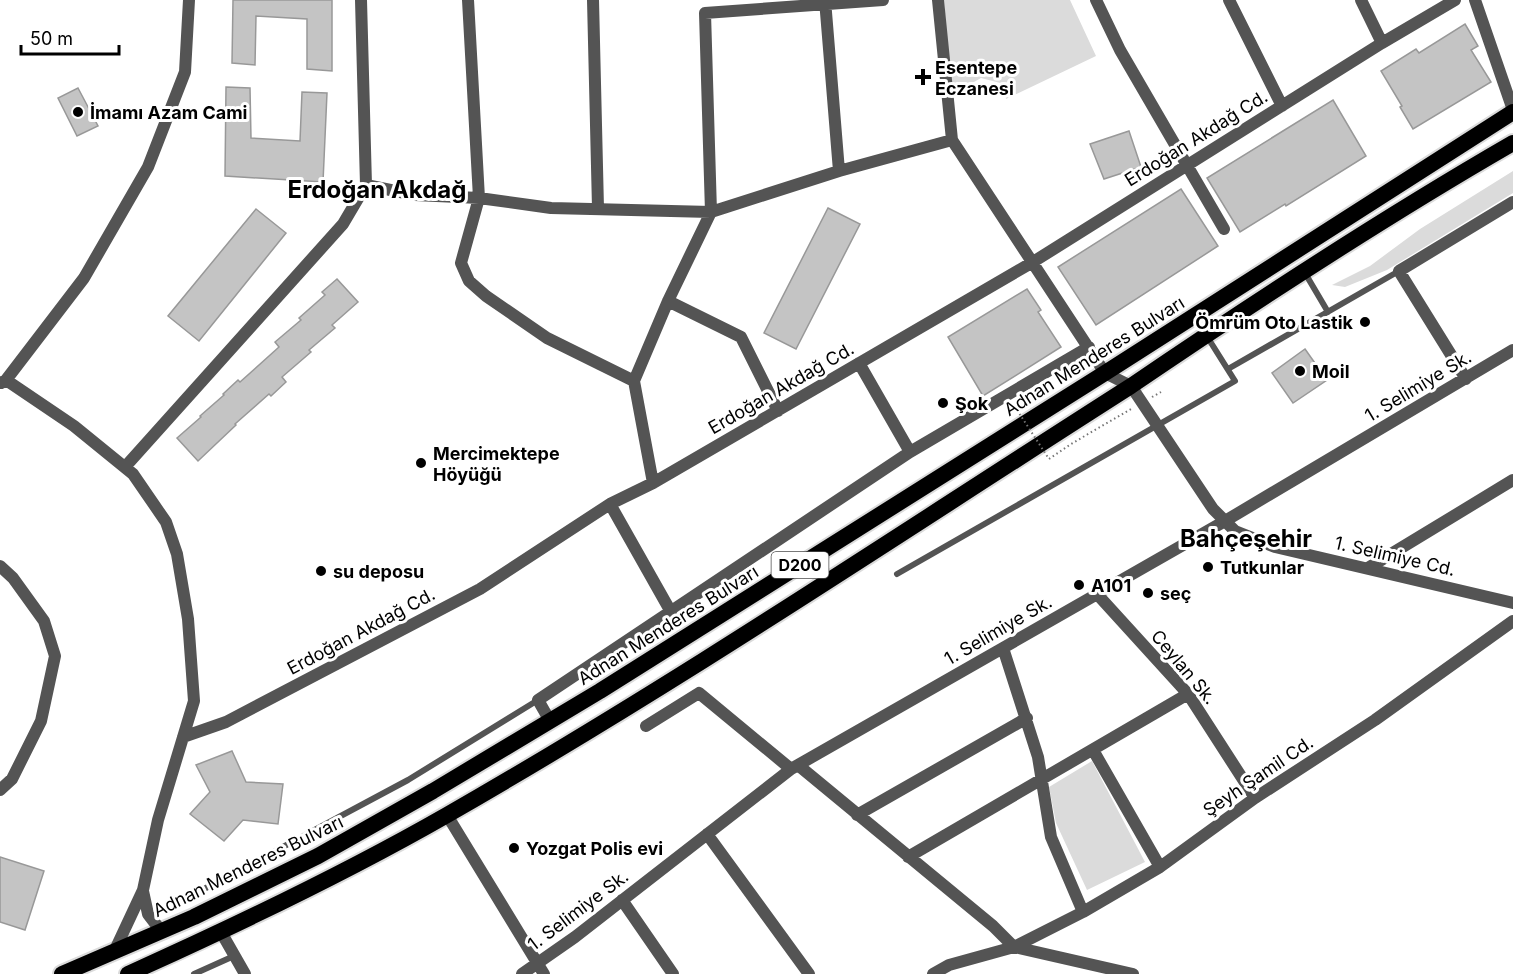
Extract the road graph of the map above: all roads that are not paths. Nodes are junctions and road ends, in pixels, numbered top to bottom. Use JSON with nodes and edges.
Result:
{"nodes":[{"id":1,"x":189,"y":0,"type":"edge"},
{"id":2,"x":361,"y":0,"type":"edge"},
{"id":3,"x":468,"y":0,"type":"edge"},
{"id":4,"x":593,"y":0,"type":"edge"},
{"id":5,"x":883,"y":0,"type":"edge"},
{"id":6,"x":938,"y":0,"type":"edge"},
{"id":7,"x":1096,"y":0,"type":"edge"},
{"id":8,"x":1229,"y":0,"type":"edge"},
{"id":9,"x":1361,"y":0,"type":"edge"},
{"id":10,"x":1455,"y":0,"type":"edge"},
{"id":11,"x":1475,"y":0,"type":"edge"},
{"id":12,"x":825,"y":2,"type":"edge"},
{"id":13,"x":705,"y":6,"type":"edge"},
{"id":14,"x":1382,"y":43,"type":"junction"},
{"id":15,"x":1282,"y":106,"type":"junction"},
{"id":16,"x":1513,"y":111,"type":"edge"},
{"id":17,"x":952,"y":140,"type":"junction"},
{"id":18,"x":1513,"y":143,"type":"edge"},
{"id":19,"x":1188,"y":164,"type":"junction"},
{"id":20,"x":839,"y":171,"type":"junction"},
{"id":21,"x":366,"y":185,"type":"junction"},
{"id":22,"x":479,"y":198,"type":"junction"},
{"id":23,"x":1513,"y":202,"type":"edge"},
{"id":24,"x":598,"y":208,"type":"junction"},
{"id":25,"x":711,"y":212,"type":"junction"},
{"id":26,"x":1224,"y":229,"type":"dead end"},
{"id":27,"x":1033,"y":262,"type":"junction"},
{"id":28,"x":1398,"y":271,"type":"junction"},
{"id":29,"x":1304,"y":272,"type":"junction"},
{"id":30,"x":668,"y":301,"type":"junction"},
{"id":31,"x":1328,"y":312,"type":"junction"},
{"id":32,"x":1206,"y":335,"type":"junction"},
{"id":33,"x":1089,"y":346,"type":"junction"},
{"id":34,"x":1513,"y":350,"type":"edge"},
{"id":35,"x":859,"y":363,"type":"junction"},
{"id":36,"x":1228,"y":369,"type":"junction"},
{"id":37,"x":1106,"y":373,"type":"junction"},
{"id":38,"x":1466,"y":379,"type":"junction"},
{"id":39,"x":634,"y":381,"type":"junction"},
{"id":40,"x":3,"y":382,"type":"edge"},
{"id":41,"x":1131,"y":386,"type":"junction"},
{"id":42,"x":778,"y":411,"type":"junction"},
{"id":43,"x":1157,"y":425,"type":"junction"},
{"id":44,"x":910,"y":452,"type":"junction"},
{"id":45,"x":125,"y":467,"type":"junction"},
{"id":46,"x":1513,"y":480,"type":"edge"},
{"id":47,"x":653,"y":483,"type":"junction"},
{"id":48,"x":610,"y":504,"type":"junction"},
{"id":49,"x":1225,"y":521,"type":"junction"},
{"id":50,"x":0,"y":566,"type":"edge"},
{"id":51,"x":1368,"y":567,"type":"junction"},
{"id":52,"x":897,"y":574,"type":"dead end"},
{"id":53,"x":1097,"y":594,"type":"junction"},
{"id":54,"x":1513,"y":603,"type":"edge"},
{"id":55,"x":671,"y":612,"type":"junction"},
{"id":56,"x":1513,"y":621,"type":"edge"},
{"id":57,"x":1003,"y":648,"type":"junction"},
{"id":58,"x":1188,"y":694,"type":"junction"},
{"id":59,"x":538,"y":700,"type":"junction"},
{"id":60,"x":1026,"y":718,"type":"junction"},
{"id":61,"x":550,"y":721,"type":"junction"},
{"id":62,"x":646,"y":726,"type":"dead end"},
{"id":63,"x":183,"y":737,"type":"junction"},
{"id":64,"x":1093,"y":750,"type":"junction"},
{"id":65,"x":794,"y":767,"type":"junction"},
{"id":66,"x":1041,"y":779,"type":"junction"},
{"id":67,"x":0,"y":790,"type":"edge"},
{"id":68,"x":1256,"y":798,"type":"junction"},
{"id":69,"x":857,"y":814,"type":"junction"},
{"id":70,"x":447,"y":815,"type":"junction"},
{"id":71,"x":707,"y":834,"type":"junction"},
{"id":72,"x":908,"y":857,"type":"junction"},
{"id":73,"x":1160,"y":867,"type":"junction"},
{"id":74,"x":204,"y":889,"type":"dead end"},
{"id":75,"x":143,"y":890,"type":"junction"},
{"id":76,"x":622,"y":900,"type":"junction"},
{"id":77,"x":1083,"y":912,"type":"junction"},
{"id":78,"x":161,"y":931,"type":"junction"},
{"id":79,"x":221,"y":932,"type":"junction"},
{"id":80,"x":1014,"y":946,"type":"junction"},
{"id":81,"x":114,"y":952,"type":"junction"},
{"id":82,"x":234,"y":956,"type":"junction"},
{"id":83,"x":541,"y":969,"type":"edge"},
{"id":84,"x":62,"y":974,"type":"edge"},
{"id":85,"x":128,"y":974,"type":"edge"},
{"id":86,"x":194,"y":974,"type":"edge"},
{"id":87,"x":244,"y":974,"type":"edge"},
{"id":88,"x":522,"y":974,"type":"edge"},
{"id":89,"x":673,"y":974,"type":"edge"},
{"id":90,"x":809,"y":974,"type":"edge"},
{"id":91,"x":933,"y":974,"type":"edge"},
{"id":92,"x":1133,"y":974,"type":"edge"}],
"edges":[{"from":1,"to":40,"type":"street"},
{"from":2,"to":21,"type":"street"},
{"from":3,"to":22,"type":"street"},
{"from":4,"to":24,"type":"street"},
{"from":5,"to":12,"type":"street"},
{"from":6,"to":17,"type":"street"},
{"from":7,"to":19,"type":"street"},
{"from":8,"to":15,"type":"street"},
{"from":9,"to":14,"type":"street"},
{"from":10,"to":14,"type":"street","name":"Erdoğan Akdağ Cd."},
{"from":11,"to":16,"type":"street"},
{"from":12,"to":13,"type":"street"},
{"from":12,"to":20,"type":"street"},
{"from":13,"to":25,"type":"street"},
{"from":14,"to":15,"type":"street","name":"Erdoğan Akdağ Cd."},
{"from":15,"to":19,"type":"street","name":"Erdoğan Akdağ Cd."},
{"from":16,"to":37,"type":"highway","name":"Adnan Menderes Bulvarı","number":"D200"},
{"from":17,"to":20,"type":"street"},
{"from":17,"to":27,"type":"street"},
{"from":18,"to":29,"type":"highway","number":"D200"},
{"from":19,"to":26,"type":"street"},
{"from":19,"to":27,"type":"street","name":"Erdoğan Akdağ Cd."},
{"from":20,"to":25,"type":"street"},
{"from":21,"to":22,"type":"street"},
{"from":21,"to":45,"type":"street"},
{"from":22,"to":24,"type":"street"},
{"from":22,"to":39,"type":"street"},
{"from":23,"to":28,"type":"street"},
{"from":24,"to":25,"type":"street"},
{"from":25,"to":30,"type":"street"},
{"from":27,"to":33,"type":"street"},
{"from":27,"to":35,"type":"street","name":"Erdoğan Akdağ Cd."},
{"from":28,"to":31,"type":"lane"},
{"from":28,"to":38,"type":"street"},
{"from":29,"to":31,"type":"lane"},
{"from":29,"to":32,"type":"highway","number":"D200"},
{"from":30,"to":39,"type":"street"},
{"from":30,"to":42,"type":"street"},
{"from":31,"to":36,"type":"lane"},
{"from":32,"to":36,"type":"lane"},
{"from":32,"to":41,"type":"highway","number":"D200"},
{"from":33,"to":37,"type":"street"},
{"from":33,"to":44,"type":"street"},
{"from":34,"to":38,"type":"street","name":"1. Selimiye Sk."},
{"from":35,"to":42,"type":"street","name":"Erdoğan Akdağ Cd."},
{"from":35,"to":44,"type":"street"},
{"from":36,"to":43,"type":"lane"},
{"from":37,"to":41,"type":"street"},
{"from":37,"to":61,"type":"highway","name":"Adnan Menderes Bulvarı","number":"D200"},
{"from":38,"to":49,"type":"street","name":"1. Selimiye Sk."},
{"from":39,"to":47,"type":"street"},
{"from":40,"to":45,"type":"street"},
{"from":41,"to":43,"type":"street","name":"1. Selimiye Cd."},
{"from":41,"to":70,"type":"highway","number":"D200"},
{"from":42,"to":47,"type":"street","name":"Erdoğan Akdağ Cd."},
{"from":43,"to":49,"type":"street","name":"1. Selimiye Cd."},
{"from":43,"to":52,"type":"lane"},
{"from":44,"to":55,"type":"street"},
{"from":45,"to":63,"type":"street"},
{"from":46,"to":51,"type":"street"},
{"from":47,"to":48,"type":"street","name":"Erdoğan Akdağ Cd."},
{"from":48,"to":55,"type":"street"},
{"from":48,"to":63,"type":"street","name":"Erdoğan Akdağ Cd."},
{"from":49,"to":51,"type":"street","name":"1. Selimiye Cd."},
{"from":49,"to":53,"type":"street","name":"1. Selimiye Sk."},
{"from":50,"to":67,"type":"street"},
{"from":51,"to":54,"type":"street","name":"1. Selimiye Cd."},
{"from":53,"to":57,"type":"street","name":"1. Selimiye Sk."},
{"from":53,"to":58,"type":"street","name":"Ceylan Sk."},
{"from":55,"to":59,"type":"street"},
{"from":56,"to":68,"type":"street","name":"Şeyh Şamil Cd."},
{"from":57,"to":60,"type":"street"},
{"from":57,"to":65,"type":"street","name":"1. Selimiye Sk."},
{"from":58,"to":64,"type":"street"},
{"from":58,"to":68,"type":"street","name":"Ceylan Sk."},
{"from":59,"to":61,"type":"street"},
{"from":59,"to":74,"type":"lane"},
{"from":60,"to":66,"type":"street"},
{"from":60,"to":69,"type":"street"},
{"from":61,"to":78,"type":"highway","name":"Adnan Menderes Bulvarı","number":"D200"},
{"from":62,"to":65,"type":"street"},
{"from":63,"to":75,"type":"street"},
{"from":64,"to":66,"type":"street"},
{"from":64,"to":73,"type":"street"},
{"from":65,"to":69,"type":"street"},
{"from":65,"to":71,"type":"street","name":"1. Selimiye Sk."},
{"from":66,"to":72,"type":"street"},
{"from":66,"to":77,"type":"street"},
{"from":68,"to":73,"type":"street","name":"Şeyh Şamil Cd."},
{"from":69,"to":72,"type":"street"},
{"from":70,"to":79,"type":"highway","number":"D200"},
{"from":70,"to":83,"type":"street"},
{"from":71,"to":76,"type":"street","name":"1. Selimiye Sk."},
{"from":71,"to":90,"type":"street"},
{"from":72,"to":80,"type":"street"},
{"from":73,"to":77,"type":"street","name":"Şeyh Şamil Cd."},
{"from":75,"to":78,"type":"street"},
{"from":75,"to":81,"type":"street"},
{"from":76,"to":83,"type":"street","name":"1. Selimiye Sk."},
{"from":76,"to":89,"type":"street"},
{"from":77,"to":80,"type":"street","name":"Şeyh Şamil Cd."},
{"from":78,"to":81,"type":"highway","name":"Adnan Menderes Bulvarı","number":"D200"},
{"from":79,"to":82,"type":"street"},
{"from":79,"to":85,"type":"highway","number":"D200"},
{"from":80,"to":91,"type":"street","name":"Şeyh Şamil Cd."},
{"from":80,"to":92,"type":"street"},
{"from":81,"to":84,"type":"highway","name":"Adnan Menderes Bulvarı","number":"D200"},
{"from":82,"to":86,"type":"lane"},
{"from":82,"to":87,"type":"street"},
{"from":83,"to":88,"type":"street","name":"1. Selimiye Sk."}]}
